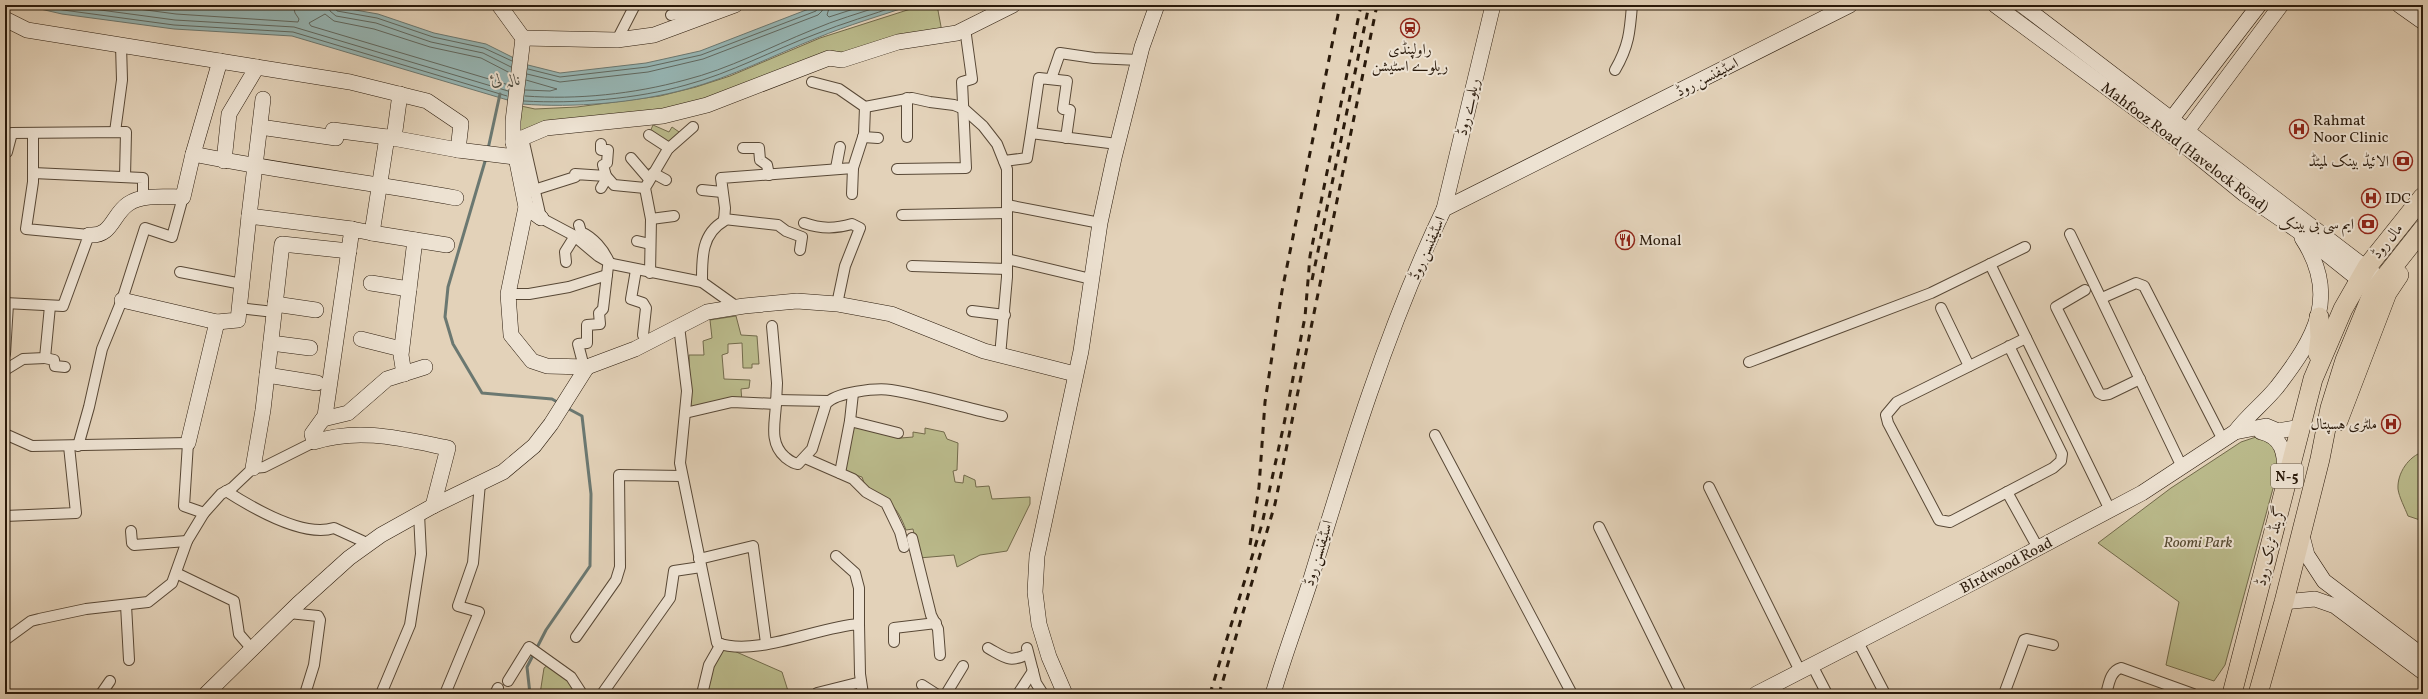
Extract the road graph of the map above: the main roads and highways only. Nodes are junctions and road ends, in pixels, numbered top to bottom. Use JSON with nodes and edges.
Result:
{"nodes":[{"id":1,"x":2423,"y":197,"type":"edge"},
{"id":2,"x":2423,"y":229,"type":"edge"},
{"id":3,"x":2423,"y":238,"type":"edge"},
{"id":4,"x":2370,"y":280,"type":"junction"},
{"id":5,"x":2319,"y":317,"type":"road end"},
{"id":6,"x":2313,"y":379,"type":"junction"},
{"id":7,"x":2320,"y":459,"type":"junction"},
{"id":8,"x":2232,"y":694,"type":"edge"},
{"id":9,"x":2258,"y":694,"type":"edge"}],
"edges":[{"from":1,"to":4,"type":"highway","name":"مال روڈ","number":"N-5"},
{"from":2,"to":4,"type":"highway","name":"مال روڈ","number":"N-5"},
{"from":3,"to":7,"type":"highway"},
{"from":4,"to":6,"type":"highway","name":"گرینڈ ٹرنک روڈ","number":"N-5"},
{"from":4,"to":7,"type":"highway","name":"گرینڈ ٹرنک روڈ","number":"N-5"},
{"from":5,"to":6,"type":"highway"},
{"from":6,"to":8,"type":"highway","name":"گرینڈ ٹرنک روڈ","number":"N-5"},
{"from":7,"to":9,"type":"highway","name":"گرینڈ ٹرنک روڈ","number":"N-5"}]}
